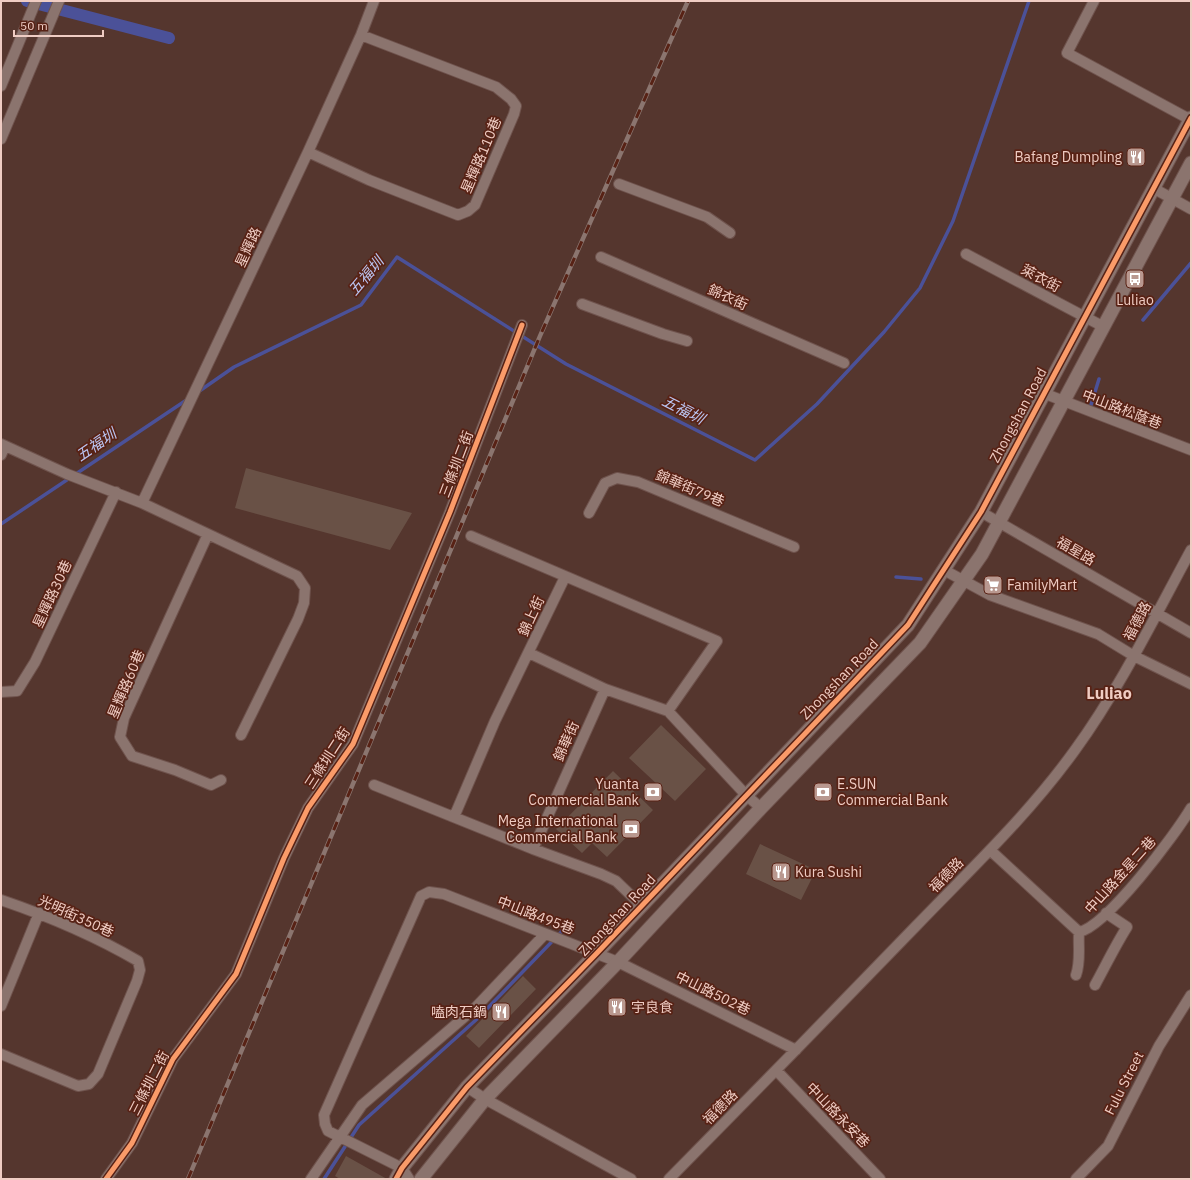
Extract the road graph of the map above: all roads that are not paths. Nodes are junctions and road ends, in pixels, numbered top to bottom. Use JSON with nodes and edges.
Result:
{"nodes":[{"id":1,"x":36,"y":1,"type":"edge"},
{"id":2,"x":59,"y":1,"type":"edge"},
{"id":3,"x":374,"y":1,"type":"edge"},
{"id":4,"x":1094,"y":1,"type":"edge"},
{"id":5,"x":361,"y":35,"type":"junction"},
{"id":6,"x":1,"y":86,"type":"edge"},
{"id":7,"x":1191,"y":119,"type":"edge"},
{"id":8,"x":1,"y":139,"type":"edge"},
{"id":9,"x":308,"y":152,"type":"junction"},
{"id":10,"x":1191,"y":163,"type":"edge"},
{"id":11,"x":619,"y":184,"type":"dead end"},
{"id":12,"x":1153,"y":188,"type":"junction"},
{"id":13,"x":1172,"y":198,"type":"junction"},
{"id":14,"x":1191,"y":209,"type":"edge"},
{"id":15,"x":730,"y":233,"type":"dead end"},
{"id":16,"x":966,"y":254,"type":"dead end"},
{"id":17,"x":601,"y":257,"type":"dead end"},
{"id":18,"x":582,"y":304,"type":"dead end"},
{"id":19,"x":1085,"y":316,"type":"junction"},
{"id":20,"x":521,"y":326,"type":"dead end"},
{"id":21,"x":1104,"y":327,"type":"junction"},
{"id":22,"x":687,"y":340,"type":"dead end"},
{"id":23,"x":844,"y":363,"type":"dead end"},
{"id":24,"x":1044,"y":393,"type":"junction"},
{"id":25,"x":1064,"y":401,"type":"junction"},
{"id":26,"x":2,"y":448,"type":"edge"},
{"id":27,"x":1191,"y":450,"type":"edge"},
{"id":28,"x":116,"y":492,"type":"junction"},
{"id":29,"x":142,"y":502,"type":"junction"},
{"id":30,"x":981,"y":512,"type":"junction"},
{"id":31,"x":589,"y":514,"type":"dead end"},
{"id":32,"x":999,"y":522,"type":"junction"},
{"id":33,"x":208,"y":534,"type":"junction"},
{"id":34,"x":471,"y":536,"type":"dead end"},
{"id":35,"x":794,"y":548,"type":"dead end"},
{"id":36,"x":1191,"y":550,"type":"edge"},
{"id":37,"x":944,"y":570,"type":"junction"},
{"id":38,"x":565,"y":577,"type":"junction"},
{"id":39,"x":964,"y":580,"type":"junction"},
{"id":40,"x":1156,"y":614,"type":"junction"},
{"id":41,"x":1191,"y":634,"type":"edge"},
{"id":42,"x":529,"y":653,"type":"junction"},
{"id":43,"x":1134,"y":656,"type":"junction"},
{"id":44,"x":1191,"y":684,"type":"edge"},
{"id":45,"x":605,"y":690,"type":"junction"},
{"id":46,"x":1,"y":692,"type":"edge"},
{"id":47,"x":668,"y":711,"type":"junction"},
{"id":48,"x":241,"y":735,"type":"dead end"},
{"id":49,"x":221,"y":780,"type":"dead end"},
{"id":50,"x":374,"y":785,"type":"dead end"},
{"id":51,"x":746,"y":795,"type":"junction"},
{"id":52,"x":761,"y":808,"type":"junction"},
{"id":53,"x":1191,"y":808,"type":"edge"},
{"id":54,"x":454,"y":816,"type":"junction"},
{"id":55,"x":532,"y":849,"type":"junction"},
{"id":56,"x":990,"y":850,"type":"junction"},
{"id":57,"x":1,"y":900,"type":"edge"},
{"id":58,"x":642,"y":906,"type":"junction"},
{"id":59,"x":39,"y":913,"type":"junction"},
{"id":60,"x":1106,"y":913,"type":"junction"},
{"id":61,"x":1080,"y":932,"type":"junction"},
{"id":62,"x":545,"y":934,"type":"junction"},
{"id":63,"x":598,"y":953,"type":"junction"},
{"id":64,"x":618,"y":962,"type":"junction"},
{"id":65,"x":1076,"y":975,"type":"dead end"},
{"id":66,"x":1095,"y":985,"type":"dead end"},
{"id":67,"x":1191,"y":995,"type":"edge"},
{"id":68,"x":1,"y":1006,"type":"edge"},
{"id":69,"x":796,"y":1050,"type":"junction"},
{"id":70,"x":1,"y":1054,"type":"edge"},
{"id":71,"x":776,"y":1070,"type":"junction"},
{"id":72,"x":467,"y":1087,"type":"junction"},
{"id":73,"x":485,"y":1099,"type":"junction"},
{"id":74,"x":339,"y":1138,"type":"junction"},
{"id":75,"x":399,"y":1173,"type":"edge"},
{"id":76,"x":106,"y":1179,"type":"edge"},
{"id":77,"x":312,"y":1179,"type":"edge"},
{"id":78,"x":409,"y":1179,"type":"edge"},
{"id":79,"x":420,"y":1179,"type":"edge"},
{"id":80,"x":630,"y":1179,"type":"edge"},
{"id":81,"x":669,"y":1179,"type":"edge"},
{"id":82,"x":880,"y":1179,"type":"edge"},
{"id":83,"x":1076,"y":1179,"type":"edge"}],
"edges":[{"from":1,"to":6,"type":"street"},
{"from":2,"to":8,"type":"street"},
{"from":3,"to":5,"type":"street","name":"星輝路"},
{"from":4,"to":7,"type":"street"},
{"from":5,"to":9,"type":"street","name":"星輝路"},
{"from":5,"to":9,"type":"street","name":"星輝路110巷"},
{"from":7,"to":12,"type":"street","name":"Zhongshan Road"},
{"from":9,"to":29,"type":"street","name":"星輝路"},
{"from":10,"to":13,"type":"street"},
{"from":11,"to":15,"type":"street"},
{"from":12,"to":13,"type":"street"},
{"from":12,"to":19,"type":"street","name":"Zhongshan Road"},
{"from":13,"to":14,"type":"street"},
{"from":13,"to":21,"type":"street"},
{"from":16,"to":19,"type":"street","name":"萊衣街"},
{"from":17,"to":23,"type":"street","name":"錦衣街"},
{"from":18,"to":22,"type":"street"},
{"from":19,"to":21,"type":"street","name":"萊衣街"},
{"from":19,"to":24,"type":"street","name":"Zhongshan Road"},
{"from":20,"to":76,"type":"street","name":"三條圳二街"},
{"from":21,"to":25,"type":"street"},
{"from":24,"to":25,"type":"street","name":"中山路松蔭巷"},
{"from":24,"to":30,"type":"street","name":"Zhongshan Road"},
{"from":25,"to":27,"type":"street","name":"中山路松蔭巷"},
{"from":25,"to":32,"type":"street"},
{"from":26,"to":28,"type":"street"},
{"from":28,"to":29,"type":"street"},
{"from":28,"to":46,"type":"street","name":"星輝路30巷"},
{"from":29,"to":33,"type":"street"},
{"from":30,"to":32,"type":"street","name":"福星路"},
{"from":30,"to":37,"type":"street","name":"Zhongshan Road"},
{"from":31,"to":35,"type":"street","name":"錦華街79巷"},
{"from":32,"to":39,"type":"street"},
{"from":32,"to":40,"type":"street","name":"福星路"},
{"from":33,"to":48,"type":"street"},
{"from":33,"to":49,"type":"street","name":"星輝路60巷"},
{"from":34,"to":38,"type":"street"},
{"from":36,"to":40,"type":"street","name":"福德路"},
{"from":37,"to":39,"type":"street"},
{"from":37,"to":51,"type":"street","name":"Zhongshan Road"},
{"from":38,"to":42,"type":"street","name":"錦上街"},
{"from":38,"to":47,"type":"street"},
{"from":39,"to":43,"type":"street"},
{"from":39,"to":52,"type":"street"},
{"from":40,"to":41,"type":"street","name":"福星路"},
{"from":40,"to":43,"type":"street","name":"福德路"},
{"from":42,"to":45,"type":"street"},
{"from":42,"to":54,"type":"street","name":"錦上街"},
{"from":43,"to":44,"type":"street"},
{"from":43,"to":56,"type":"street","name":"福德路"},
{"from":45,"to":47,"type":"street"},
{"from":45,"to":55,"type":"street","name":"錦華街"},
{"from":47,"to":51,"type":"street"},
{"from":50,"to":54,"type":"street"},
{"from":51,"to":52,"type":"street"},
{"from":51,"to":58,"type":"street","name":"Zhongshan Road"},
{"from":52,"to":64,"type":"street"},
{"from":53,"to":60,"type":"street","name":"中山路金星二巷"},
{"from":54,"to":55,"type":"street"},
{"from":55,"to":58,"type":"street"},
{"from":56,"to":61,"type":"street","name":"中山路金星二巷"},
{"from":56,"to":69,"type":"street","name":"福德路"},
{"from":57,"to":59,"type":"street","name":"光明街350巷"},
{"from":58,"to":63,"type":"street","name":"Zhongshan Road"},
{"from":59,"to":68,"type":"street"},
{"from":59,"to":70,"type":"street","name":"光明街350巷"},
{"from":60,"to":61,"type":"street","name":"中山路金星二巷"},
{"from":60,"to":66,"type":"street"},
{"from":61,"to":65,"type":"street"},
{"from":62,"to":63,"type":"street","name":"中山路495巷"},
{"from":62,"to":74,"type":"street"},
{"from":62,"to":74,"type":"street","name":"中山路495巷"},
{"from":63,"to":64,"type":"street","name":"中山路495巷"},
{"from":63,"to":72,"type":"street","name":"Zhongshan Road"},
{"from":64,"to":69,"type":"street","name":"中山路502巷"},
{"from":64,"to":73,"type":"street"},
{"from":67,"to":83,"type":"street","name":"Fulu Street"},
{"from":69,"to":71,"type":"street","name":"福德路"},
{"from":71,"to":81,"type":"street","name":"福德路"},
{"from":71,"to":82,"type":"street","name":"中山路永安巷"},
{"from":72,"to":73,"type":"street"},
{"from":72,"to":75,"type":"street","name":"Zhongshan Road"},
{"from":73,"to":79,"type":"street"},
{"from":73,"to":80,"type":"street"},
{"from":74,"to":75,"type":"street"},
{"from":74,"to":77,"type":"street"},
{"from":75,"to":78,"type":"street"}]}
